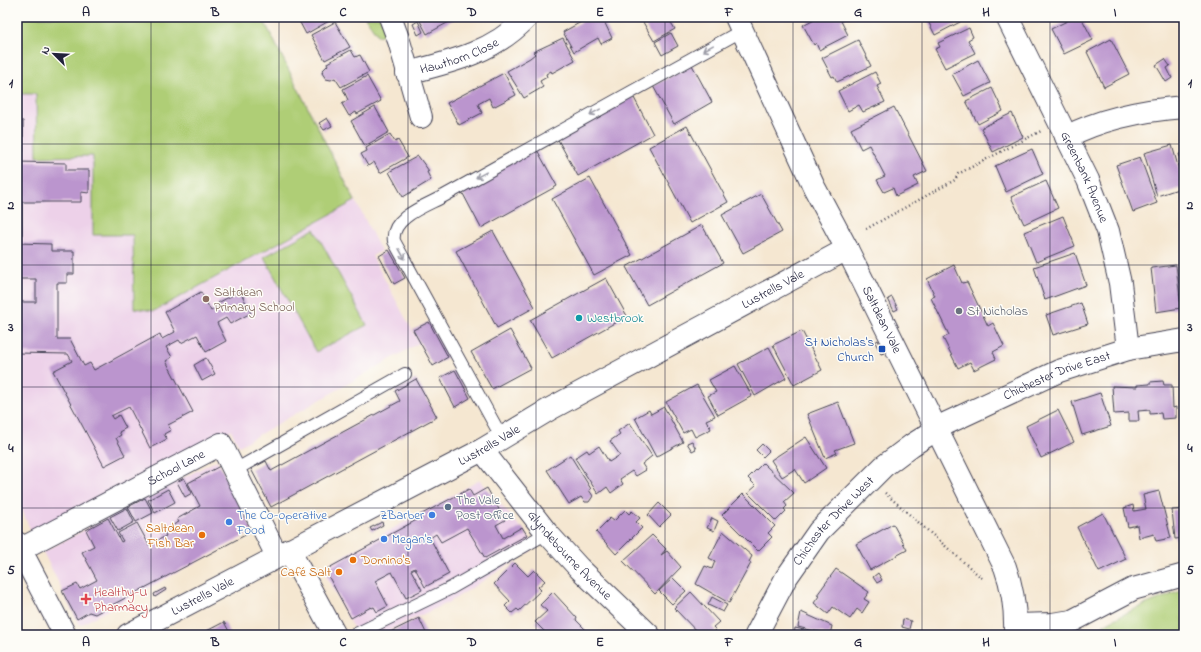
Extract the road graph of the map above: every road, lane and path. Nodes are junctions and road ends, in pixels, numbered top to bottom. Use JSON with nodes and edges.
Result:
{"nodes":[{"id":1,"x":390,"y":17,"type":"edge"},
{"id":2,"x":527,"y":17,"type":"edge"},
{"id":3,"x":1007,"y":17,"type":"edge"},
{"id":4,"x":739,"y":24,"type":"edge"},
{"id":5,"x":407,"y":73,"type":"junction"},
{"id":6,"x":1184,"y":107,"type":"edge"},
{"id":7,"x":421,"y":117,"type":"dead end"},
{"id":8,"x":1062,"y":130,"type":"junction"},
{"id":9,"x":866,"y":229,"type":"dead end"},
{"id":10,"x":847,"y":249,"type":"junction"},
{"id":11,"x":1184,"y":340,"type":"edge"},
{"id":12,"x":1128,"y":349,"type":"junction"},
{"id":13,"x":405,"y":374,"type":"dead end"},
{"id":14,"x":937,"y":429,"type":"junction"},
{"id":15,"x":502,"y":438,"type":"junction"},
{"id":16,"x":482,"y":450,"type":"junction"},
{"id":17,"x":235,"y":470,"type":"junction"},
{"id":18,"x":882,"y":490,"type":"dead end"},
{"id":19,"x":547,"y":533,"type":"junction"},
{"id":20,"x":19,"y":546,"type":"edge"},
{"id":21,"x":283,"y":553,"type":"junction"},
{"id":22,"x":1184,"y":575,"type":"edge"},
{"id":23,"x":984,"y":580,"type":"dead end"},
{"id":24,"x":1015,"y":630,"type":"edge"},
{"id":25,"x":65,"y":635,"type":"edge"},
{"id":26,"x":128,"y":635,"type":"edge"},
{"id":27,"x":335,"y":635,"type":"edge"},
{"id":28,"x":354,"y":635,"type":"edge"},
{"id":29,"x":649,"y":635,"type":"edge"},
{"id":30,"x":756,"y":635,"type":"edge"}],
"edges":[{"from":1,"to":5,"type":"street","name":"Hawthorn Close"},
{"from":2,"to":5,"type":"street","name":"Hawthorn Close"},
{"from":3,"to":8,"type":"street","name":"Greenbank Avenue"},
{"from":4,"to":10,"type":"street","name":"Saltdean Vale"},
{"from":4,"to":15,"type":"lane","one_way":true},
{"from":5,"to":7,"type":"street","name":"Hawthorn Close"},
{"from":6,"to":8,"type":"street"},
{"from":8,"to":9,"type":"path"},
{"from":8,"to":12,"type":"street","name":"Greenbank Avenue"},
{"from":10,"to":14,"type":"street","name":"Saltdean Vale"},
{"from":10,"to":15,"type":"street","name":"Lustrells Vale"},
{"from":11,"to":12,"type":"street","name":"Chichester Drive East"},
{"from":12,"to":14,"type":"street","name":"Chichester Drive East"},
{"from":13,"to":17,"type":"lane"},
{"from":14,"to":24,"type":"street","name":"Saltdean Vale"},
{"from":14,"to":30,"type":"street","name":"Chichester Drive West"},
{"from":15,"to":16,"type":"street","name":"Lustrells Vale"},
{"from":16,"to":19,"type":"street","name":"Glyndebourne Avenue"},
{"from":16,"to":21,"type":"street","name":"Lustrells Vale"},
{"from":17,"to":20,"type":"street","name":"School Lane"},
{"from":17,"to":21,"type":"street","name":"School Lane"},
{"from":18,"to":23,"type":"path"},
{"from":19,"to":28,"type":"lane"},
{"from":19,"to":29,"type":"street","name":"Glyndebourne Avenue"},
{"from":20,"to":25,"type":"street"},
{"from":21,"to":26,"type":"street","name":"Lustrells Vale"},
{"from":21,"to":27,"type":"street","name":"School Lane"},
{"from":22,"to":24,"type":"street"}]}
